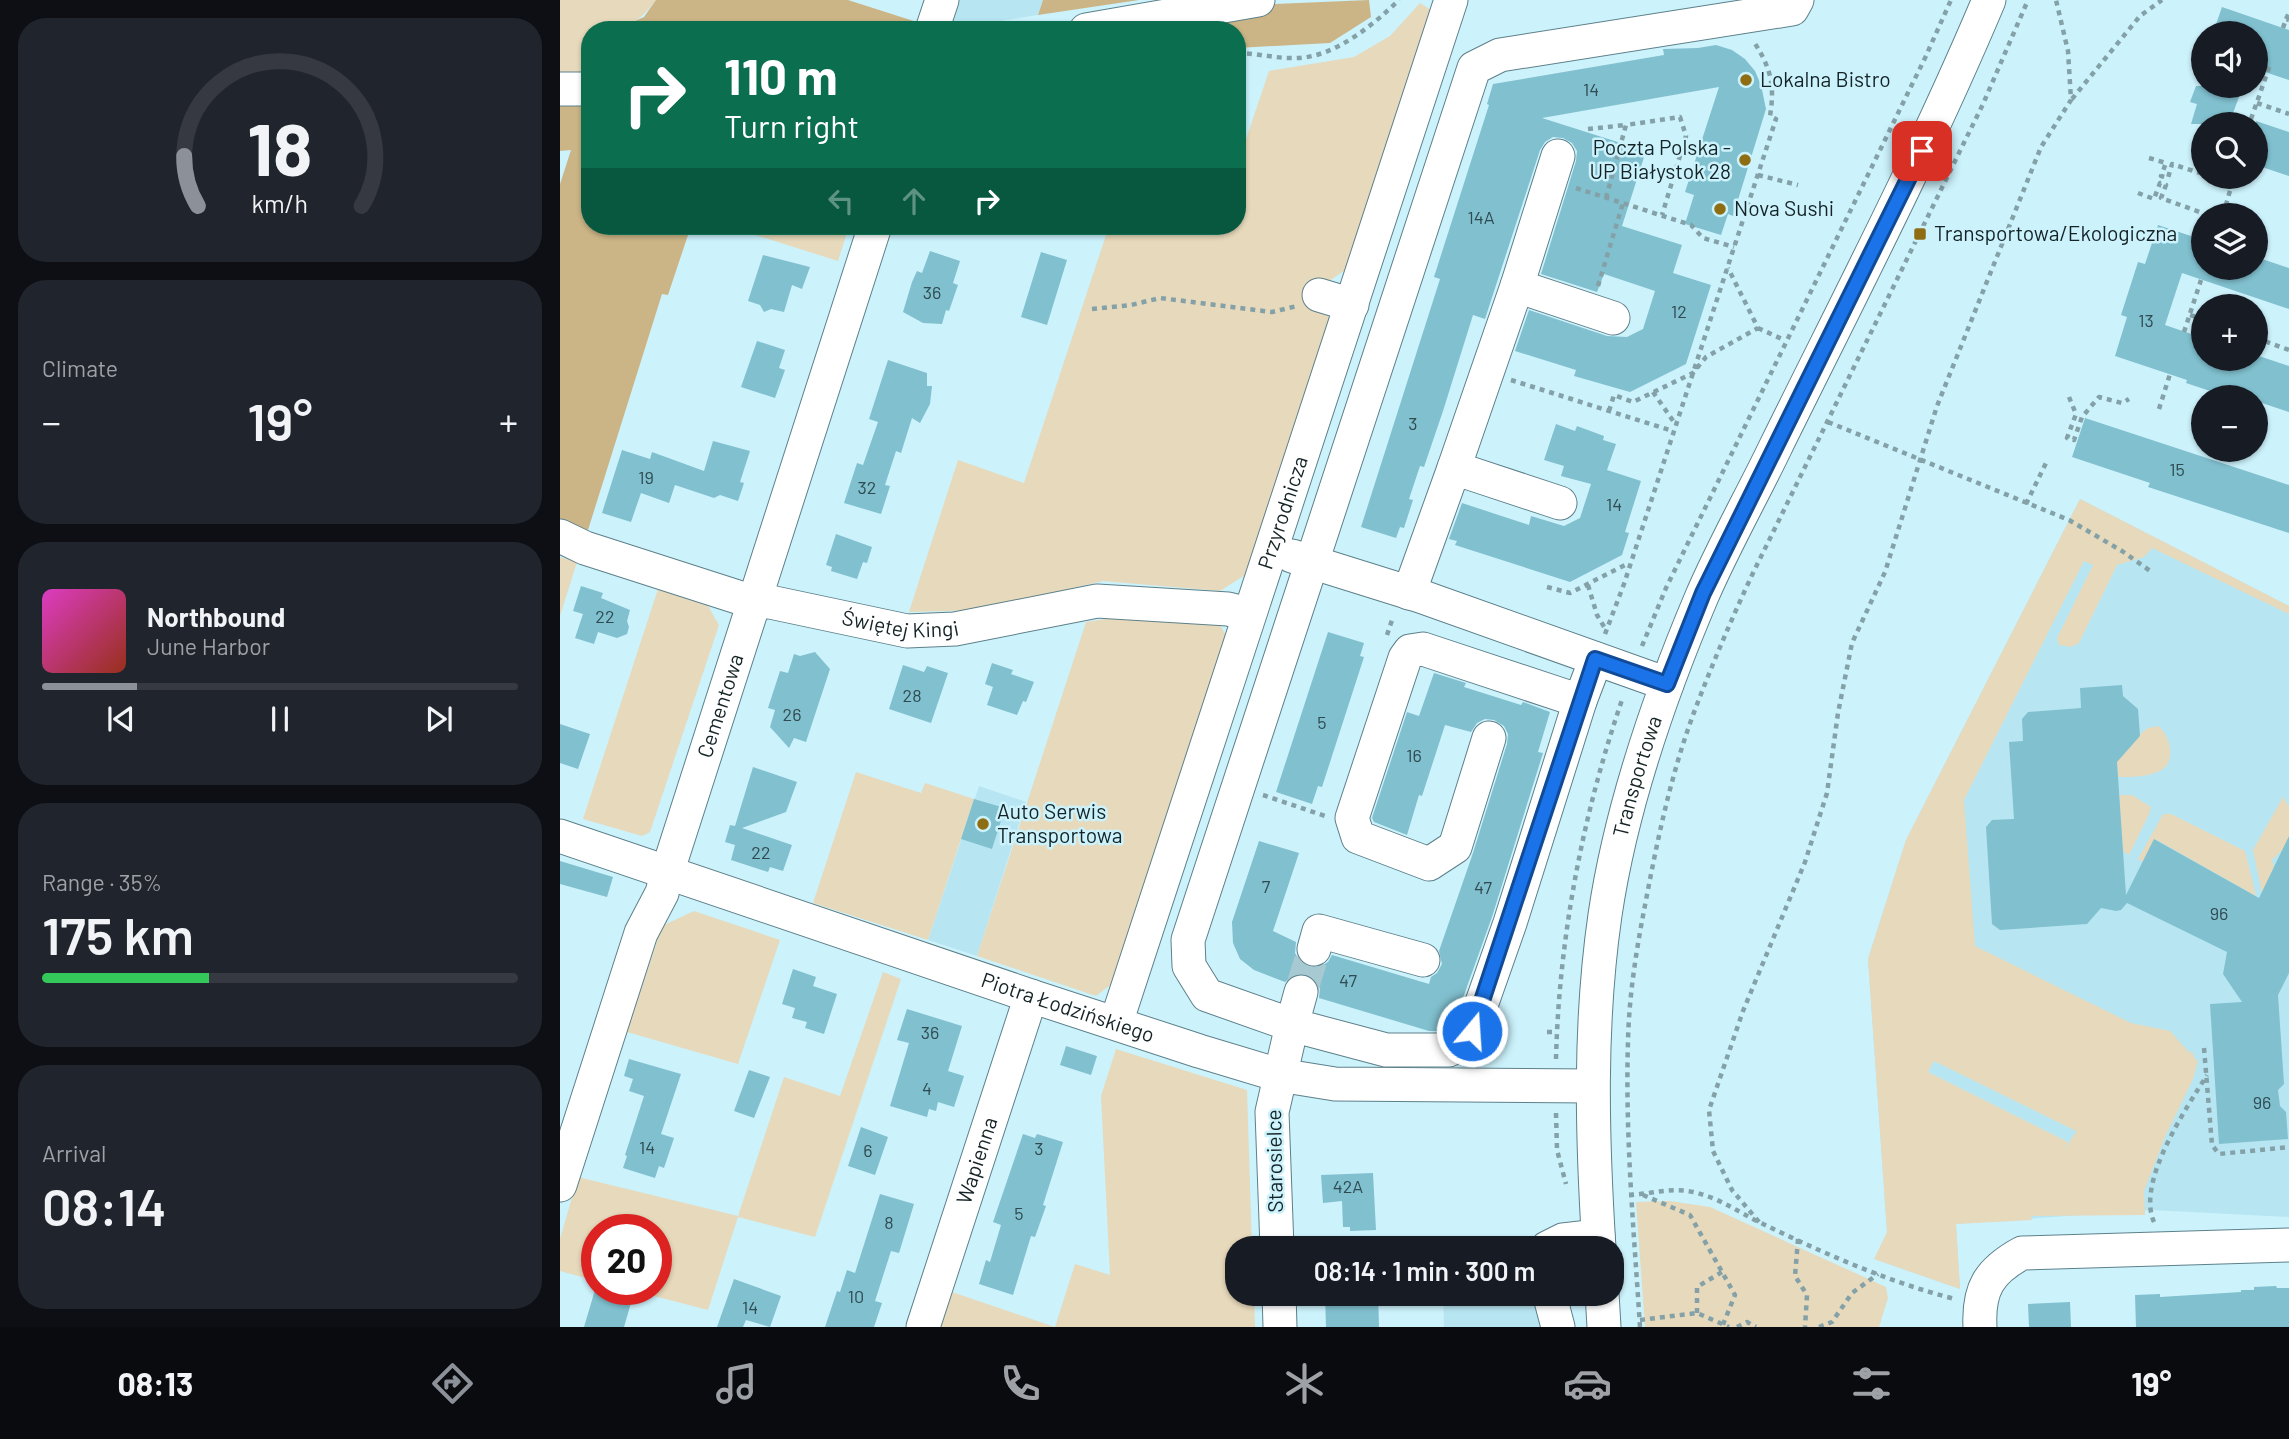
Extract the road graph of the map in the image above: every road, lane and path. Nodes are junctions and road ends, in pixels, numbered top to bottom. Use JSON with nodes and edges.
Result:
{"nodes":[{"id":1,"x":942,"y":0,"type":"edge"},
{"id":2,"x":1258,"y":0,"type":"edge"},
{"id":3,"x":1399,"y":0,"type":"edge"},
{"id":4,"x":1451,"y":0,"type":"edge"},
{"id":5,"x":1797,"y":0,"type":"edge"},
{"id":6,"x":1989,"y":0,"type":"edge"},
{"id":7,"x":2028,"y":0,"type":"edge"},
{"id":8,"x":2056,"y":0,"type":"edge"},
{"id":9,"x":2162,"y":0,"type":"edge"},
{"id":10,"x":2289,"y":13,"type":"edge"},
{"id":11,"x":1738,"y":18,"type":"junction"},
{"id":12,"x":2288,"y":20,"type":"edge"},
{"id":13,"x":935,"y":21,"type":"edge"},
{"id":14,"x":1138,"y":21,"type":"edge"},
{"id":15,"x":2283,"y":28,"type":"dead end"},
{"id":16,"x":1246,"y":54,"type":"edge"},
{"id":17,"x":2270,"y":65,"type":"dead end"},
{"id":18,"x":2071,"y":100,"type":"junction"},
{"id":19,"x":2257,"y":103,"type":"junction"},
{"id":20,"x":2254,"y":112,"type":"edge"},
{"id":21,"x":2289,"y":114,"type":"edge"},
{"id":22,"x":1626,"y":125,"type":"junction"},
{"id":23,"x":1588,"y":129,"type":"dead end"},
{"id":24,"x":2149,"y":158,"type":"dead end"},
{"id":25,"x":1554,"y":168,"type":"joint"},
{"id":26,"x":2191,"y":170,"type":"edge"},
{"id":27,"x":1758,"y":175,"type":"junction"},
{"id":28,"x":1798,"y":185,"type":"dead end"},
{"id":29,"x":2138,"y":193,"type":"dead end"},
{"id":30,"x":1606,"y":198,"type":"junction"},
{"id":31,"x":1623,"y":203,"type":"junction"},
{"id":32,"x":2191,"y":209,"type":"edge"},
{"id":33,"x":1662,"y":215,"type":"junction"},
{"id":34,"x":872,"y":235,"type":"edge"},
{"id":35,"x":1734,"y":247,"type":"junction"},
{"id":36,"x":1727,"y":267,"type":"junction"},
{"id":37,"x":2201,"y":280,"type":"dead end"},
{"id":38,"x":1517,"y":286,"type":"junction"},
{"id":39,"x":1320,"y":295,"type":"joint"},
{"id":40,"x":1352,"y":305,"type":"junction"},
{"id":41,"x":1092,"y":309,"type":"dead end"},
{"id":42,"x":1602,"y":314,"type":"joint"},
{"id":43,"x":2189,"y":315,"type":"joint"},
{"id":44,"x":1758,"y":328,"type":"junction"},
{"id":45,"x":2184,"y":331,"type":"dead end"},
{"id":46,"x":1782,"y":339,"type":"dead end"},
{"id":47,"x":2268,"y":342,"type":"edge"},
{"id":48,"x":2289,"y":350,"type":"edge"},
{"id":49,"x":1487,"y":372,"type":"junction"},
{"id":50,"x":1693,"y":373,"type":"junction"},
{"id":51,"x":2170,"y":374,"type":"dead end"},
{"id":52,"x":1653,"y":392,"type":"junction"},
{"id":53,"x":2069,"y":397,"type":"dead end"},
{"id":54,"x":2129,"y":399,"type":"dead end"},
{"id":55,"x":2159,"y":409,"type":"dead end"},
{"id":56,"x":1609,"y":411,"type":"junction"},
{"id":57,"x":1828,"y":422,"type":"junction"},
{"id":58,"x":1676,"y":425,"type":"junction"},
{"id":59,"x":1673,"y":431,"type":"junction"},
{"id":60,"x":2048,"y":459,"type":"dead end"},
{"id":61,"x":1921,"y":460,"type":"junction"},
{"id":62,"x":1454,"y":468,"type":"junction"},
{"id":63,"x":1560,"y":503,"type":"dead end"},
{"id":64,"x":2026,"y":504,"type":"junction"},
{"id":65,"x":560,"y":536,"type":"edge"},
{"id":66,"x":1271,"y":550,"type":"junction"},
{"id":67,"x":1630,"y":562,"type":"junction"},
{"id":68,"x":1313,"y":563,"type":"junction"},
{"id":69,"x":2153,"y":573,"type":"dead end"},
{"id":70,"x":1588,"y":585,"type":"junction"},
{"id":71,"x":1547,"y":587,"type":"dead end"},
{"id":72,"x":1405,"y":591,"type":"junction"},
{"id":73,"x":754,"y":602,"type":"junction"},
{"id":74,"x":1248,"y":614,"type":"junction"},
{"id":75,"x":1385,"y":641,"type":"dead end"},
{"id":76,"x":1601,"y":645,"type":"junction"},
{"id":77,"x":1667,"y":684,"type":"junction"},
{"id":78,"x":1580,"y":701,"type":"junction"},
{"id":79,"x":1489,"y":737,"type":"dead end"},
{"id":80,"x":1239,"y":787,"type":"junction"},
{"id":81,"x":1330,"y":818,"type":"dead end"},
{"id":82,"x":560,"y":836,"type":"edge"},
{"id":83,"x":667,"y":873,"type":"junction"},
{"id":84,"x":1314,"y":949,"type":"tunnel mouth"},
{"id":85,"x":1423,"y":960,"type":"dead end"},
{"id":86,"x":1301,"y":992,"type":"tunnel mouth"},
{"id":87,"x":1031,"y":996,"type":"junction"},
{"id":88,"x":1116,"y":1023,"type":"junction"},
{"id":89,"x":1292,"y":1025,"type":"junction"},
{"id":90,"x":2204,"y":1048,"type":"dead end"},
{"id":91,"x":1279,"y":1075,"type":"junction"},
{"id":92,"x":2207,"y":1075,"type":"junction"},
{"id":93,"x":1592,"y":1086,"type":"junction"},
{"id":94,"x":2289,"y":1147,"type":"edge"},
{"id":95,"x":560,"y":1185,"type":"edge"},
{"id":96,"x":1641,"y":1194,"type":"junction"},
{"id":97,"x":1595,"y":1195,"type":"junction"},
{"id":98,"x":1631,"y":1195,"type":"junction"},
{"id":99,"x":1759,"y":1222,"type":"junction"},
{"id":100,"x":1277,"y":1236,"type":"edge"},
{"id":101,"x":1598,"y":1236,"type":"edge"},
{"id":102,"x":1798,"y":1239,"type":"junction"},
{"id":103,"x":2289,"y":1245,"type":"edge"},
{"id":104,"x":2166,"y":1248,"type":"junction"},
{"id":105,"x":1722,"y":1272,"type":"junction"},
{"id":106,"x":1878,"y":1274,"type":"junction"},
{"id":107,"x":1279,"y":1306,"type":"edge"},
{"id":108,"x":1552,"y":1306,"type":"edge"},
{"id":109,"x":1603,"y":1306,"type":"edge"},
{"id":110,"x":1698,"y":1313,"type":"junction"},
{"id":111,"x":1980,"y":1317,"type":"edge"},
{"id":112,"x":1640,"y":1320,"type":"junction"},
{"id":113,"x":1722,"y":1325,"type":"edge"},
{"id":114,"x":923,"y":1327,"type":"edge"},
{"id":115,"x":1280,"y":1327,"type":"edge"},
{"id":116,"x":1558,"y":1327,"type":"edge"},
{"id":117,"x":1604,"y":1327,"type":"edge"},
{"id":118,"x":1640,"y":1327,"type":"edge"},
{"id":119,"x":1729,"y":1327,"type":"edge"},
{"id":120,"x":1737,"y":1327,"type":"edge"},
{"id":121,"x":1756,"y":1327,"type":"edge"},
{"id":122,"x":1805,"y":1327,"type":"edge"},
{"id":123,"x":1819,"y":1327,"type":"edge"}],
"edges":[{"from":1,"to":13,"type":"street"},
{"from":2,"to":14,"type":"street"},
{"from":3,"to":16,"type":"path"},
{"from":4,"to":40,"type":"street","name":"Przyrodnicza"},
{"from":5,"to":11,"type":"street"},
{"from":6,"to":77,"type":"street","name":"Transportowa"},
{"from":7,"to":57,"type":"path"},
{"from":8,"to":18,"type":"path"},
{"from":9,"to":18,"type":"path"},
{"from":10,"to":12,"type":"path"},
{"from":11,"to":27,"type":"path"},
{"from":11,"to":68,"type":"street"},
{"from":12,"to":15,"type":"path"},
{"from":17,"to":19,"type":"path"},
{"from":18,"to":61,"type":"path"},
{"from":19,"to":20,"type":"path"},
{"from":19,"to":21,"type":"path"},
{"from":22,"to":23,"type":"path"},
{"from":22,"to":30,"type":"path"},
{"from":22,"to":33,"type":"path"},
{"from":24,"to":26,"type":"path"},
{"from":25,"to":30,"type":"path"},
{"from":25,"to":38,"type":"street"},
{"from":27,"to":28,"type":"path"},
{"from":27,"to":35,"type":"path"},
{"from":29,"to":32,"type":"path"},
{"from":30,"to":31,"type":"path"},
{"from":31,"to":33,"type":"path"},
{"from":31,"to":42,"type":"path"},
{"from":33,"to":35,"type":"path"},
{"from":34,"to":73,"type":"street","name":"Cementowa"},
{"from":35,"to":36,"type":"path"},
{"from":36,"to":44,"type":"path"},
{"from":36,"to":50,"type":"path"},
{"from":37,"to":43,"type":"path"},
{"from":38,"to":42,"type":"street"},
{"from":38,"to":49,"type":"street"},
{"from":39,"to":40,"type":"street"},
{"from":39,"to":41,"type":"path"},
{"from":40,"to":66,"type":"street","name":"Przyrodnicza"},
{"from":43,"to":45,"type":"path"},
{"from":44,"to":46,"type":"path"},
{"from":44,"to":50,"type":"path"},
{"from":47,"to":48,"type":"path"},
{"from":49,"to":56,"type":"path"},
{"from":49,"to":62,"type":"street"},
{"from":50,"to":52,"type":"path"},
{"from":50,"to":58,"type":"path"},
{"from":51,"to":55,"type":"path"},
{"from":52,"to":56,"type":"path"},
{"from":52,"to":58,"type":"path"},
{"from":53,"to":54,"type":"path"},
{"from":56,"to":59,"type":"path"},
{"from":57,"to":61,"type":"path"},
{"from":57,"to":98,"type":"path"},
{"from":58,"to":59,"type":"path"},
{"from":59,"to":67,"type":"path"},
{"from":60,"to":64,"type":"path"},
{"from":61,"to":64,"type":"path"},
{"from":61,"to":99,"type":"path"},
{"from":62,"to":63,"type":"street"},
{"from":62,"to":72,"type":"street"},
{"from":64,"to":69,"type":"path"},
{"from":65,"to":73,"type":"street","name":"Świętej Kingi"},
{"from":66,"to":68,"type":"street"},
{"from":66,"to":74,"type":"street","name":"Przyrodnicza"},
{"from":67,"to":70,"type":"path"},
{"from":67,"to":76,"type":"path"},
{"from":68,"to":72,"type":"street"},
{"from":68,"to":80,"type":"street"},
{"from":70,"to":71,"type":"path"},
{"from":70,"to":76,"type":"path"},
{"from":72,"to":75,"type":"path"},
{"from":72,"to":76,"type":"street"},
{"from":73,"to":74,"type":"street","name":"Świętej Kingi"},
{"from":73,"to":83,"type":"street","name":"Cementowa"},
{"from":74,"to":88,"type":"street","name":"Przyrodnicza"},
{"from":76,"to":77,"type":"street"},
{"from":76,"to":78,"type":"street"},
{"from":77,"to":93,"type":"street","name":"Transportowa"},
{"from":78,"to":79,"type":"street"},
{"from":78,"to":89,"type":"street"},
{"from":80,"to":81,"type":"path"},
{"from":80,"to":89,"type":"street"},
{"from":82,"to":83,"type":"street","name":"Piotra Łodzińskiego"},
{"from":83,"to":87,"type":"street","name":"Piotra Łodzińskiego"},
{"from":83,"to":95,"type":"street","name":"Cementowa"},
{"from":84,"to":85,"type":"street"},
{"from":86,"to":89,"type":"street","name":"Starosielce"},
{"from":87,"to":88,"type":"street","name":"Piotra Łodzińskiego"},
{"from":87,"to":114,"type":"street","name":"Wapienna"},
{"from":88,"to":91,"type":"street","name":"Piotra Łodzińskiego"},
{"from":89,"to":91,"type":"street","name":"Starosielce"},
{"from":90,"to":92,"type":"path"},
{"from":91,"to":93,"type":"street","name":"Piotra Łodzińskiego"},
{"from":91,"to":100,"type":"street","name":"Starosielce"},
{"from":92,"to":94,"type":"path"},
{"from":92,"to":104,"type":"path"},
{"from":93,"to":97,"type":"street","name":"Transportowa"},
{"from":96,"to":98,"type":"path"},
{"from":96,"to":99,"type":"path"},
{"from":96,"to":105,"type":"path"},
{"from":97,"to":98,"type":"path"},
{"from":97,"to":101,"type":"street","name":"Transportowa"},
{"from":98,"to":112,"type":"path"},
{"from":99,"to":102,"type":"path"},
{"from":102,"to":106,"type":"path"},
{"from":102,"to":122,"type":"path"},
{"from":103,"to":104,"type":"street"},
{"from":104,"to":111,"type":"street"},
{"from":105,"to":110,"type":"path"},
{"from":105,"to":113,"type":"path"},
{"from":106,"to":111,"type":"path"},
{"from":106,"to":123,"type":"path"},
{"from":107,"to":115,"type":"street"},
{"from":108,"to":116,"type":"street"},
{"from":109,"to":117,"type":"street"},
{"from":110,"to":112,"type":"path"},
{"from":110,"to":113,"type":"path"},
{"from":112,"to":118,"type":"path"},
{"from":113,"to":119,"type":"path"},
{"from":120,"to":121,"type":"path"}]}
